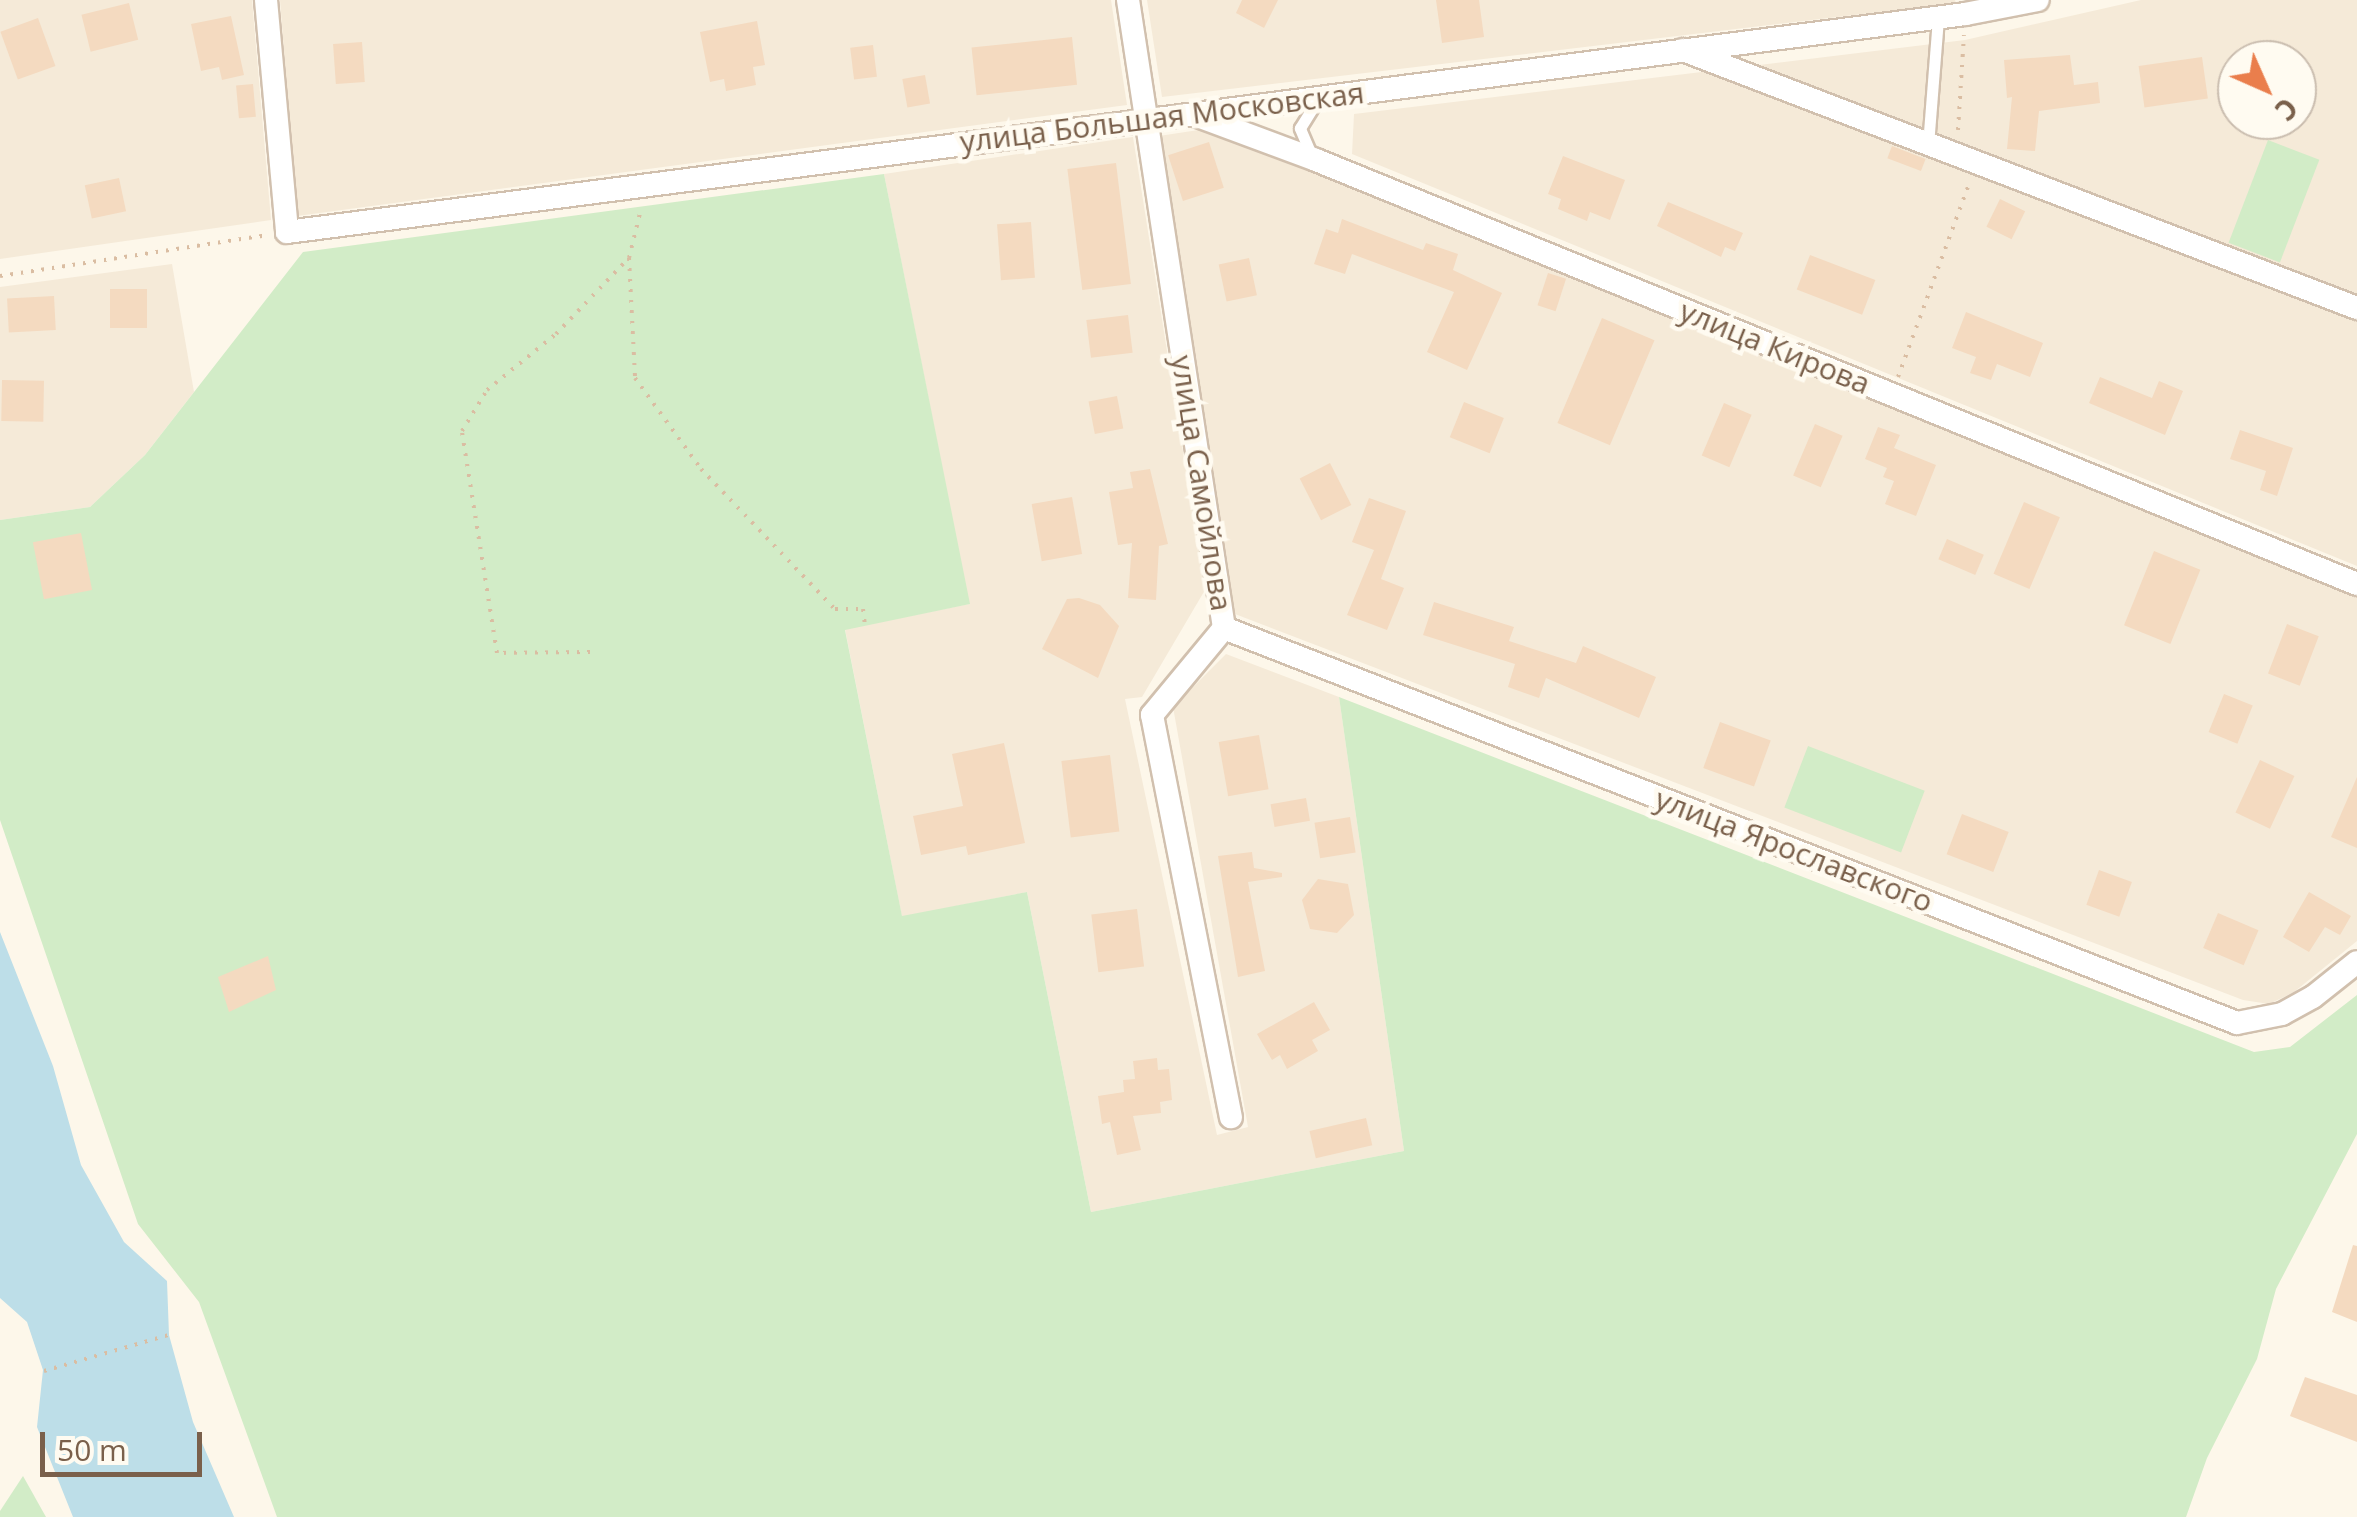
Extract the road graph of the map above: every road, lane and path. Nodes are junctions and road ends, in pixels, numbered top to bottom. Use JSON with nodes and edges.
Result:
{"nodes":[{"id":1,"x":266,"y":0,"type":"edge"},
{"id":2,"x":1128,"y":0,"type":"edge"},
{"id":3,"x":2038,"y":0,"type":"edge"},
{"id":4,"x":1964,"y":7,"type":"edge"},
{"id":5,"x":1938,"y":17,"type":"junction"},
{"id":6,"x":1680,"y":49,"type":"junction"},
{"id":7,"x":1319,"y":97,"type":"junction"},
{"id":8,"x":1192,"y":114,"type":"junction"},
{"id":9,"x":1146,"y":119,"type":"junction"},
{"id":10,"x":1928,"y":145,"type":"junction"},
{"id":11,"x":1316,"y":160,"type":"junction"},
{"id":12,"x":1976,"y":164,"type":"junction"},
{"id":13,"x":647,"y":185,"type":"junction"},
{"id":14,"x":286,"y":232,"type":"junction"},
{"id":15,"x":629,"y":258,"type":"junction"},
{"id":16,"x":0,"y":276,"type":"edge"},
{"id":17,"x":2357,"y":308,"type":"edge"},
{"id":18,"x":1892,"y":395,"type":"junction"},
{"id":19,"x":2357,"y":584,"type":"edge"},
{"id":20,"x":865,"y":625,"type":"dead end"},
{"id":21,"x":1224,"y":628,"type":"junction"},
{"id":22,"x":590,"y":652,"type":"dead end"},
{"id":23,"x":2357,"y":962,"type":"edge"},
{"id":24,"x":1231,"y":1116,"type":"dead end"},
{"id":25,"x":169,"y":1335,"type":"dead end"},
{"id":26,"x":44,"y":1370,"type":"dead end"}],
"edges":[{"from":1,"to":14,"type":"street"},
{"from":2,"to":9,"type":"street","name":"улица Самойлова"},
{"from":3,"to":4,"type":"street","name":"улица Большая Московская"},
{"from":4,"to":5,"type":"street","name":"улица Большая Московская"},
{"from":4,"to":12,"type":"path"},
{"from":5,"to":6,"type":"street","name":"улица Большая Московская"},
{"from":5,"to":10,"type":"lane"},
{"from":6,"to":7,"type":"street","name":"улица Большая Московская"},
{"from":6,"to":10,"type":"street"},
{"from":7,"to":8,"type":"street","name":"улица Большая Московская"},
{"from":7,"to":11,"type":"lane"},
{"from":8,"to":9,"type":"street","name":"улица Большая Московская"},
{"from":8,"to":11,"type":"street","name":"улица Кирова"},
{"from":9,"to":13,"type":"street","name":"улица Большая Московская"},
{"from":9,"to":21,"type":"street","name":"улица Самойлова"},
{"from":10,"to":12,"type":"street"},
{"from":11,"to":18,"type":"street","name":"улица Кирова"},
{"from":12,"to":17,"type":"street"},
{"from":12,"to":18,"type":"path"},
{"from":13,"to":14,"type":"street","name":"улица Большая Московская"},
{"from":13,"to":15,"type":"path"},
{"from":14,"to":16,"type":"path"},
{"from":15,"to":20,"type":"path"},
{"from":15,"to":22,"type":"path"},
{"from":18,"to":19,"type":"street","name":"улица Кирова"},
{"from":21,"to":23,"type":"street","name":"улица Ярославского"},
{"from":21,"to":24,"type":"street","name":"улица Самойлова"},
{"from":25,"to":26,"type":"path"}]}
